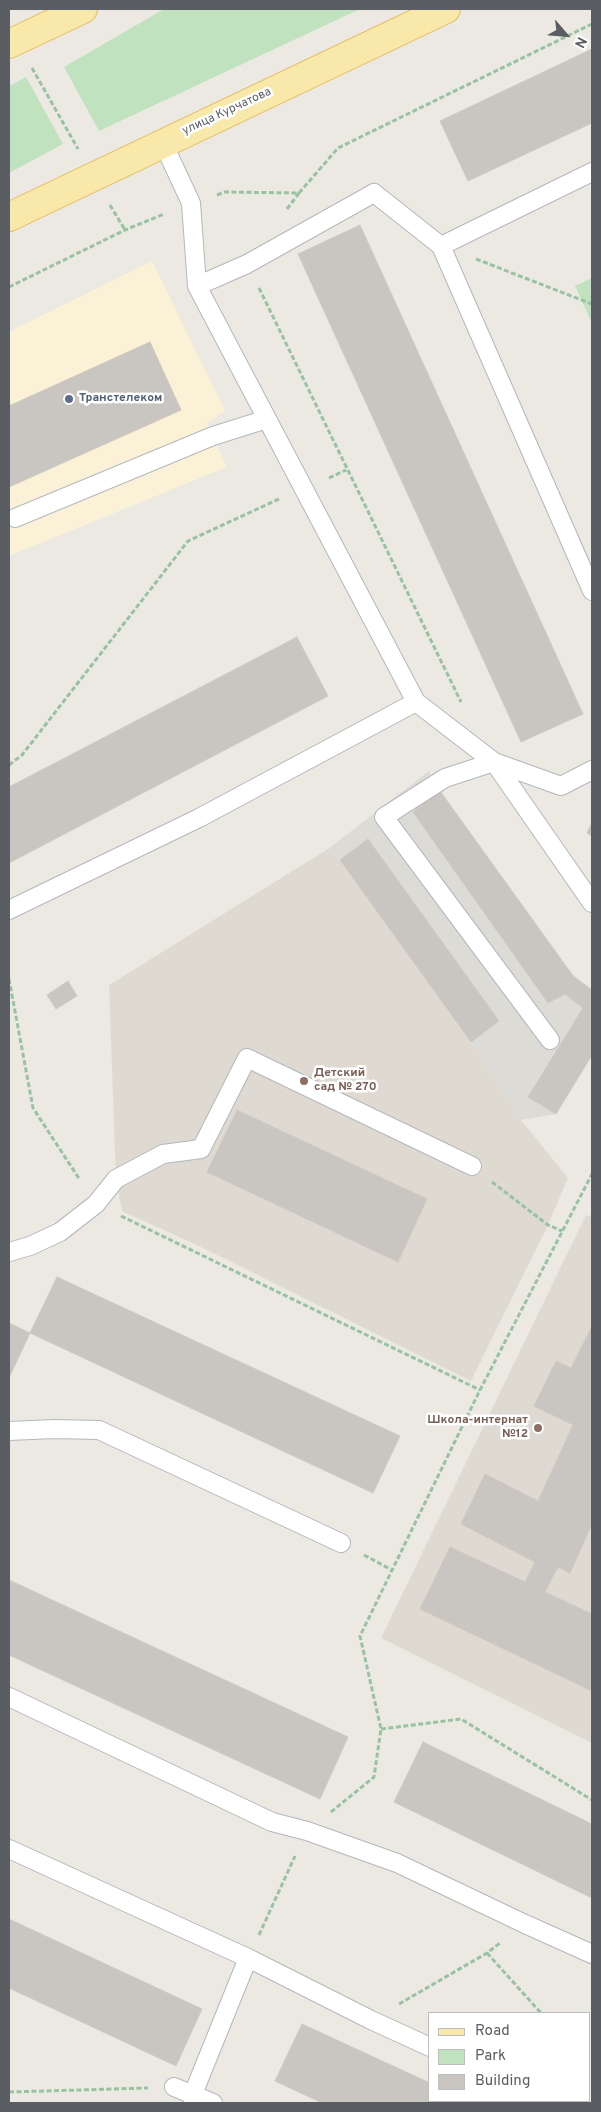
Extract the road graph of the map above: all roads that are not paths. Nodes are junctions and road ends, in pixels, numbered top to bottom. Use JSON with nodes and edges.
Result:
{"nodes":[{"id":1,"x":82,"y":9,"type":"edge"},
{"id":2,"x":446,"y":9,"type":"edge"},
{"id":3,"x":13,"y":42,"type":"edge"},
{"id":4,"x":163,"y":143,"type":"junction"},
{"id":5,"x":592,"y":172,"type":"edge"},
{"id":6,"x":9,"y":217,"type":"edge"},
{"id":7,"x":440,"y":246,"type":"junction"},
{"id":8,"x":197,"y":286,"type":"junction"},
{"id":9,"x":267,"y":419,"type":"junction"},
{"id":10,"x":15,"y":518,"type":"dead end"},
{"id":11,"x":592,"y":591,"type":"edge"},
{"id":12,"x":416,"y":702,"type":"junction"},
{"id":13,"x":494,"y":762,"type":"junction"},
{"id":14,"x":592,"y":770,"type":"edge"},
{"id":15,"x":592,"y":902,"type":"edge"},
{"id":16,"x":9,"y":910,"type":"edge"},
{"id":17,"x":550,"y":1040,"type":"dead end"},
{"id":18,"x":472,"y":1166,"type":"road end"},
{"id":19,"x":9,"y":1252,"type":"edge"},
{"id":20,"x":9,"y":1431,"type":"edge"},
{"id":21,"x":341,"y":1543,"type":"road end"},
{"id":22,"x":9,"y":1697,"type":"edge"},
{"id":23,"x":9,"y":1849,"type":"edge"},
{"id":24,"x":592,"y":1954,"type":"edge"},
{"id":25,"x":248,"y":1958,"type":"junction"},
{"id":26,"x":428,"y":2046,"type":"edge"},
{"id":27,"x":174,"y":2087,"type":"road end"},
{"id":28,"x":193,"y":2098,"type":"edge"},
{"id":29,"x":213,"y":2103,"type":"edge"}],
"edges":[{"from":1,"to":3,"type":"main road"},
{"from":2,"to":4,"type":"main road","name":"улица Курчатова"},
{"from":4,"to":6,"type":"main road","name":"улица Курчатова"},
{"from":4,"to":8,"type":"lane"},
{"from":5,"to":7,"type":"lane"},
{"from":7,"to":8,"type":"lane"},
{"from":7,"to":11,"type":"lane"},
{"from":8,"to":9,"type":"lane"},
{"from":9,"to":10,"type":"lane"},
{"from":9,"to":12,"type":"lane"},
{"from":12,"to":13,"type":"lane"},
{"from":12,"to":16,"type":"lane"},
{"from":13,"to":14,"type":"lane"},
{"from":13,"to":15,"type":"lane"},
{"from":13,"to":17,"type":"lane"},
{"from":18,"to":19,"type":"lane"},
{"from":20,"to":21,"type":"lane"},
{"from":22,"to":24,"type":"lane"},
{"from":23,"to":25,"type":"lane"},
{"from":25,"to":26,"type":"lane"},
{"from":25,"to":28,"type":"lane"},
{"from":27,"to":28,"type":"lane"},
{"from":28,"to":29,"type":"lane"}]}
